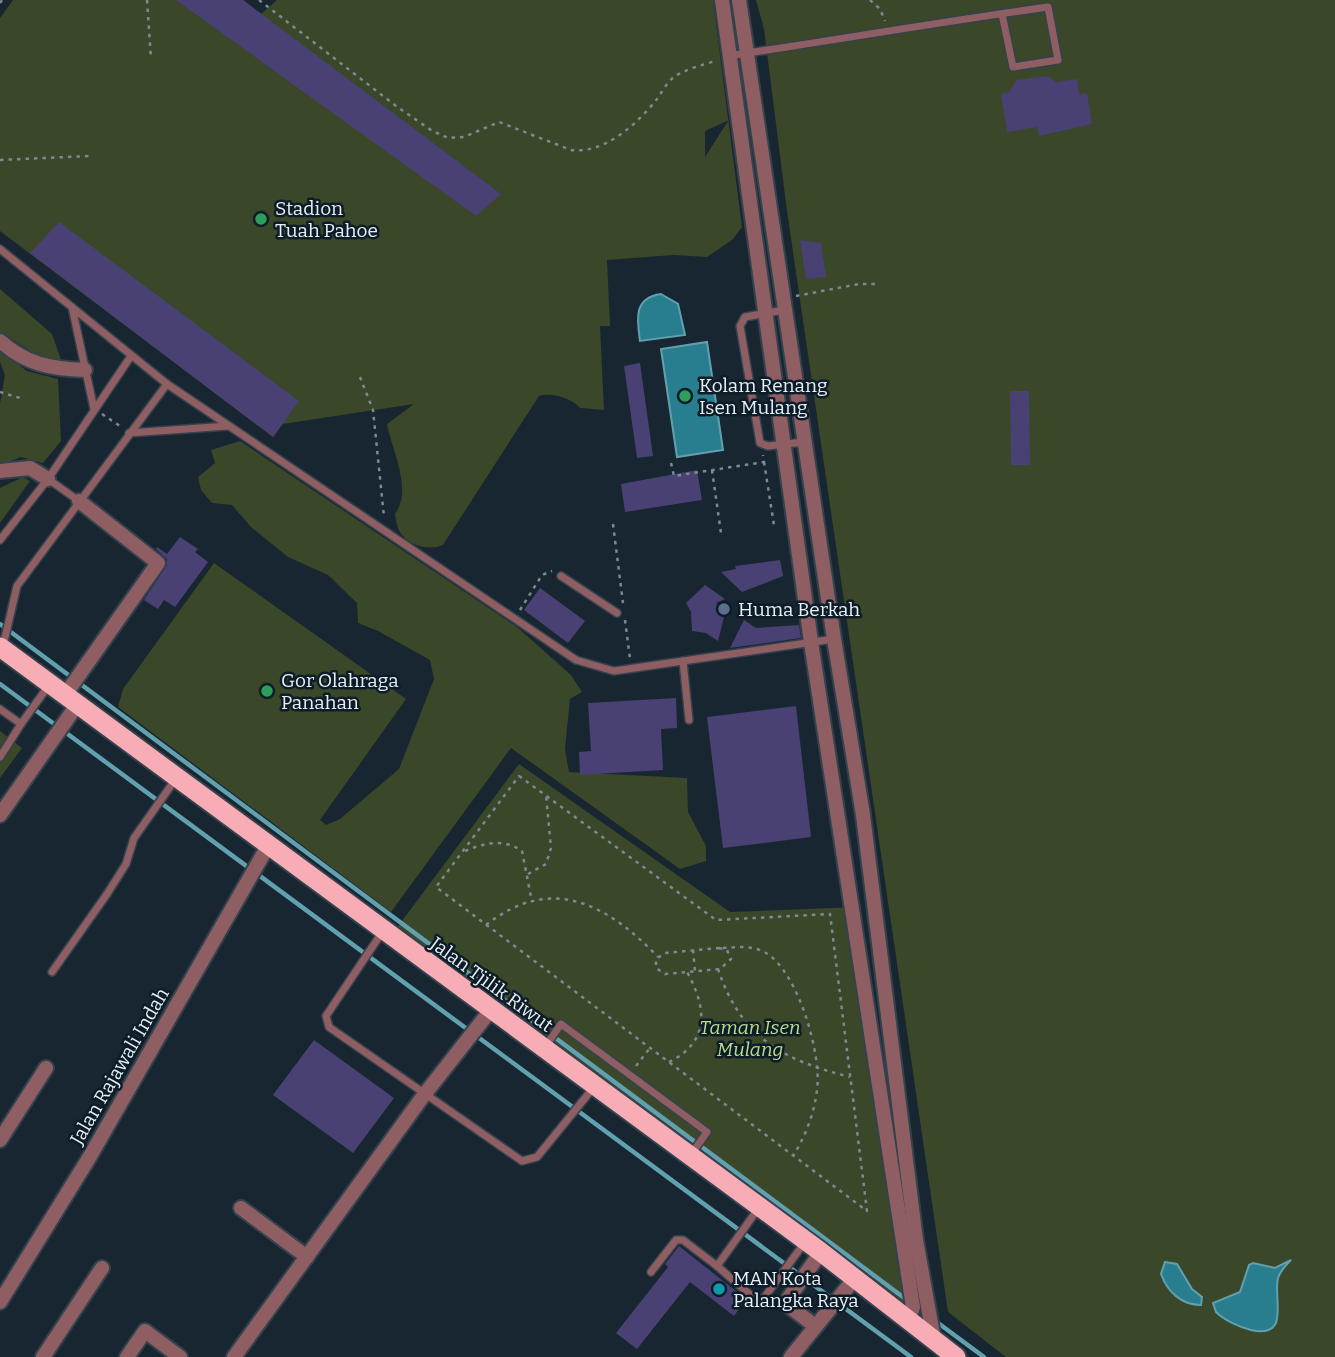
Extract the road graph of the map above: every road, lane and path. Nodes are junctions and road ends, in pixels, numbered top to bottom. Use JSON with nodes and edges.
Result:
{"nodes":[{"id":1,"x":147,"y":0,"type":"edge"},
{"id":2,"x":259,"y":0,"type":"edge"},
{"id":3,"x":722,"y":0,"type":"edge"},
{"id":4,"x":739,"y":0,"type":"edge"},
{"id":5,"x":870,"y":0,"type":"edge"},
{"id":6,"x":1002,"y":13,"type":"junction"},
{"id":7,"x":886,"y":31,"type":"junction"},
{"id":8,"x":747,"y":54,"type":"junction"},
{"id":9,"x":728,"y":57,"type":"junction"},
{"id":10,"x":151,"y":59,"type":"dead end"},
{"id":11,"x":90,"y":156,"type":"dead end"},
{"id":12,"x":0,"y":160,"type":"edge"},
{"id":13,"x":0,"y":249,"type":"edge"},
{"id":14,"x":879,"y":284,"type":"dead end"},
{"id":15,"x":783,"y":304,"type":"junction"},
{"id":16,"x":71,"y":306,"type":"junction"},
{"id":17,"x":766,"y":313,"type":"junction"},
{"id":18,"x":0,"y":341,"type":"edge"},
{"id":19,"x":131,"y":355,"type":"junction"},
{"id":20,"x":85,"y":370,"type":"junction"},
{"id":21,"x":360,"y":376,"type":"dead end"},
{"id":22,"x":167,"y":383,"type":"junction"},
{"id":23,"x":0,"y":392,"type":"edge"},
{"id":24,"x":20,"y":398,"type":"dead end"},
{"id":25,"x":94,"y":409,"type":"junction"},
{"id":26,"x":228,"y":426,"type":"junction"},
{"id":27,"x":129,"y":432,"type":"junction"},
{"id":28,"x":804,"y":442,"type":"junction"},
{"id":29,"x":762,"y":445,"type":"junction"},
{"id":30,"x":782,"y":446,"type":"junction"},
{"id":31,"x":764,"y":462,"type":"junction"},
{"id":32,"x":671,"y":463,"type":"dead end"},
{"id":33,"x":712,"y":470,"type":"junction"},
{"id":34,"x":0,"y":471,"type":"edge"},
{"id":35,"x":48,"y":479,"type":"junction"},
{"id":36,"x":79,"y":501,"type":"junction"},
{"id":37,"x":613,"y":524,"type":"dead end"},
{"id":38,"x":774,"y":525,"type":"dead end"},
{"id":39,"x":721,"y":533,"type":"dead end"},
{"id":40,"x":386,"y":534,"type":"junction"},
{"id":41,"x":0,"y":540,"type":"edge"},
{"id":42,"x":561,"y":576,"type":"joint"},
{"id":43,"x":623,"y":605,"type":"dead end"},
{"id":44,"x":617,"y":613,"type":"dead end"},
{"id":45,"x":625,"y":618,"type":"dead end"},
{"id":46,"x":514,"y":619,"type":"junction"},
{"id":47,"x":834,"y":639,"type":"junction"},
{"id":48,"x":811,"y":642,"type":"junction"},
{"id":49,"x":1,"y":648,"type":"edge"},
{"id":50,"x":683,"y":661,"type":"junction"},
{"id":51,"x":631,"y":669,"type":"junction"},
{"id":52,"x":64,"y":694,"type":"junction"},
{"id":53,"x":0,"y":709,"type":"edge"},
{"id":54,"x":689,"y":720,"type":"dead end"},
{"id":55,"x":21,"y":724,"type":"junction"},
{"id":56,"x":0,"y":757,"type":"edge"},
{"id":57,"x":176,"y":779,"type":"junction"},
{"id":58,"x":546,"y":796,"type":"junction"},
{"id":59,"x":0,"y":815,"type":"edge"},
{"id":60,"x":268,"y":846,"type":"junction"},
{"id":61,"x":462,"y":852,"type":"junction"},
{"id":62,"x":528,"y":874,"type":"junction"},
{"id":63,"x":532,"y":903,"type":"junction"},
{"id":64,"x":486,"y":925,"type":"junction"},
{"id":65,"x":383,"y":931,"type":"junction"},
{"id":66,"x":723,"y":948,"type":"junction"},
{"id":67,"x":693,"y":950,"type":"junction"},
{"id":68,"x":658,"y":957,"type":"junction"},
{"id":69,"x":718,"y":969,"type":"junction"},
{"id":70,"x":695,"y":971,"type":"junction"},
{"id":71,"x":52,"y":972,"type":"dead end"},
{"id":72,"x":687,"y":972,"type":"junction"},
{"id":73,"x":490,"y":1011,"type":"junction"},
{"id":74,"x":650,"y":1048,"type":"junction"},
{"id":75,"x":543,"y":1049,"type":"junction"},
{"id":76,"x":669,"y":1062,"type":"junction"},
{"id":77,"x":46,"y":1068,"type":"dead end"},
{"id":78,"x":816,"y":1069,"type":"junction"},
{"id":79,"x":630,"y":1074,"type":"junction"},
{"id":80,"x":850,"y":1077,"type":"junction"},
{"id":81,"x":594,"y":1086,"type":"junction"},
{"id":82,"x":424,"y":1095,"type":"junction"},
{"id":83,"x":0,"y":1140,"type":"edge"},
{"id":84,"x":793,"y":1156,"type":"junction"},
{"id":85,"x":690,"y":1157,"type":"junction"},
{"id":86,"x":241,"y":1208,"type":"dead end"},
{"id":87,"x":758,"y":1208,"type":"junction"},
{"id":88,"x":813,"y":1247,"type":"junction"},
{"id":89,"x":307,"y":1257,"type":"junction"},
{"id":90,"x":717,"y":1266,"type":"junction"},
{"id":91,"x":102,"y":1268,"type":"dead end"},
{"id":92,"x":651,"y":1272,"type":"dead end"},
{"id":93,"x":855,"y":1278,"type":"junction"},
{"id":94,"x":0,"y":1302,"type":"edge"},
{"id":95,"x":908,"y":1320,"type":"junction"},
{"id":96,"x":815,"y":1326,"type":"junction"},
{"id":97,"x":934,"y":1340,"type":"junction"},
{"id":98,"x":43,"y":1357,"type":"edge"},
{"id":99,"x":127,"y":1357,"type":"edge"},
{"id":100,"x":180,"y":1357,"type":"edge"},
{"id":101,"x":234,"y":1357,"type":"edge"},
{"id":102,"x":791,"y":1357,"type":"edge"},
{"id":103,"x":956,"y":1357,"type":"edge"}],
"edges":[{"from":1,"to":10,"type":"path"},
{"from":2,"to":9,"type":"path"},
{"from":3,"to":9,"type":"street"},
{"from":4,"to":8,"type":"street"},
{"from":5,"to":7,"type":"path"},
{"from":6,"to":6,"type":"lane"},
{"from":6,"to":7,"type":"lane"},
{"from":7,"to":8,"type":"lane"},
{"from":8,"to":9,"type":"lane"},
{"from":8,"to":15,"type":"street"},
{"from":9,"to":17,"type":"street"},
{"from":11,"to":12,"type":"path"},
{"from":13,"to":16,"type":"lane"},
{"from":14,"to":15,"type":"path"},
{"from":15,"to":17,"type":"lane"},
{"from":15,"to":28,"type":"street"},
{"from":16,"to":19,"type":"lane"},
{"from":16,"to":20,"type":"lane"},
{"from":17,"to":29,"type":"lane"},
{"from":17,"to":30,"type":"street"},
{"from":18,"to":20,"type":"street"},
{"from":19,"to":22,"type":"lane"},
{"from":19,"to":25,"type":"lane"},
{"from":20,"to":25,"type":"lane"},
{"from":21,"to":40,"type":"path"},
{"from":22,"to":26,"type":"lane"},
{"from":22,"to":27,"type":"lane"},
{"from":23,"to":24,"type":"path"},
{"from":25,"to":27,"type":"path"},
{"from":25,"to":35,"type":"lane"},
{"from":26,"to":27,"type":"lane"},
{"from":26,"to":40,"type":"lane"},
{"from":27,"to":36,"type":"lane"},
{"from":28,"to":30,"type":"lane"},
{"from":28,"to":47,"type":"street"},
{"from":29,"to":30,"type":"lane"},
{"from":29,"to":31,"type":"path"},
{"from":30,"to":48,"type":"street"},
{"from":31,"to":33,"type":"path"},
{"from":31,"to":38,"type":"path"},
{"from":32,"to":33,"type":"path"},
{"from":33,"to":39,"type":"path"},
{"from":34,"to":35,"type":"street"},
{"from":35,"to":36,"type":"lane"},
{"from":35,"to":41,"type":"lane"},
{"from":36,"to":49,"type":"lane"},
{"from":36,"to":52,"type":"street"},
{"from":37,"to":43,"type":"path"},
{"from":40,"to":46,"type":"lane"},
{"from":42,"to":44,"type":"lane"},
{"from":42,"to":46,"type":"path"},
{"from":45,"to":51,"type":"path"},
{"from":46,"to":51,"type":"lane"},
{"from":47,"to":48,"type":"lane"},
{"from":47,"to":97,"type":"street"},
{"from":48,"to":50,"type":"lane"},
{"from":48,"to":95,"type":"street"},
{"from":49,"to":52,"type":"highway","name":"Jalan Tjilik Riwut"},
{"from":50,"to":51,"type":"lane"},
{"from":50,"to":54,"type":"lane"},
{"from":52,"to":55,"type":"lane"},
{"from":52,"to":57,"type":"highway","name":"Jalan Tjilik Riwut"},
{"from":52,"to":59,"type":"street"},
{"from":53,"to":55,"type":"lane"},
{"from":55,"to":56,"type":"lane"},
{"from":57,"to":60,"type":"highway","name":"Jalan Tjilik Riwut"},
{"from":57,"to":71,"type":"lane"},
{"from":58,"to":61,"type":"path"},
{"from":58,"to":62,"type":"path"},
{"from":58,"to":80,"type":"path"},
{"from":60,"to":65,"type":"highway","name":"Jalan Tjilik Riwut"},
{"from":60,"to":94,"type":"street","name":"Jalan Rajawali Indah"},
{"from":61,"to":62,"type":"path"},
{"from":61,"to":64,"type":"path"},
{"from":62,"to":63,"type":"path"},
{"from":63,"to":64,"type":"path"},
{"from":63,"to":68,"type":"path"},
{"from":64,"to":74,"type":"path"},
{"from":65,"to":73,"type":"highway","name":"Jalan Tjilik Riwut"},
{"from":65,"to":82,"type":"lane"},
{"from":66,"to":67,"type":"path"},
{"from":66,"to":69,"type":"path"},
{"from":66,"to":78,"type":"path"},
{"from":67,"to":68,"type":"path"},
{"from":67,"to":70,"type":"path"},
{"from":68,"to":72,"type":"path"},
{"from":69,"to":70,"type":"path"},
{"from":69,"to":78,"type":"path"},
{"from":70,"to":72,"type":"path"},
{"from":72,"to":76,"type":"path"},
{"from":73,"to":75,"type":"highway","name":"Jalan Tjilik Riwut"},
{"from":73,"to":82,"type":"street"},
{"from":74,"to":76,"type":"path"},
{"from":74,"to":79,"type":"path"},
{"from":75,"to":79,"type":"lane"},
{"from":75,"to":81,"type":"highway","name":"Jalan Tjilik Riwut"},
{"from":76,"to":84,"type":"path"},
{"from":77,"to":83,"type":"street"},
{"from":78,"to":80,"type":"path"},
{"from":78,"to":84,"type":"path"},
{"from":79,"to":85,"type":"lane"},
{"from":80,"to":84,"type":"path"},
{"from":81,"to":82,"type":"lane"},
{"from":81,"to":85,"type":"highway","name":"Jalan Tjilik Riwut"},
{"from":82,"to":89,"type":"street"},
{"from":85,"to":87,"type":"highway","name":"Jalan Tjilik Riwut"},
{"from":86,"to":89,"type":"street"},
{"from":87,"to":88,"type":"highway","name":"Jalan Tjilik Riwut"},
{"from":87,"to":90,"type":"lane"},
{"from":88,"to":90,"type":"lane"},
{"from":88,"to":93,"type":"highway","name":"Jalan Tjilik Riwut"},
{"from":88,"to":96,"type":"street"},
{"from":89,"to":101,"type":"street"},
{"from":90,"to":92,"type":"lane"},
{"from":91,"to":98,"type":"street"},
{"from":93,"to":95,"type":"highway","name":"Jalan Tjilik Riwut"},
{"from":93,"to":96,"type":"street"},
{"from":95,"to":97,"type":"highway","name":"Jalan Tjilik Riwut"},
{"from":96,"to":102,"type":"street"},
{"from":97,"to":103,"type":"highway","name":"Jalan Tjilik Riwut"},
{"from":99,"to":100,"type":"street"}]}
